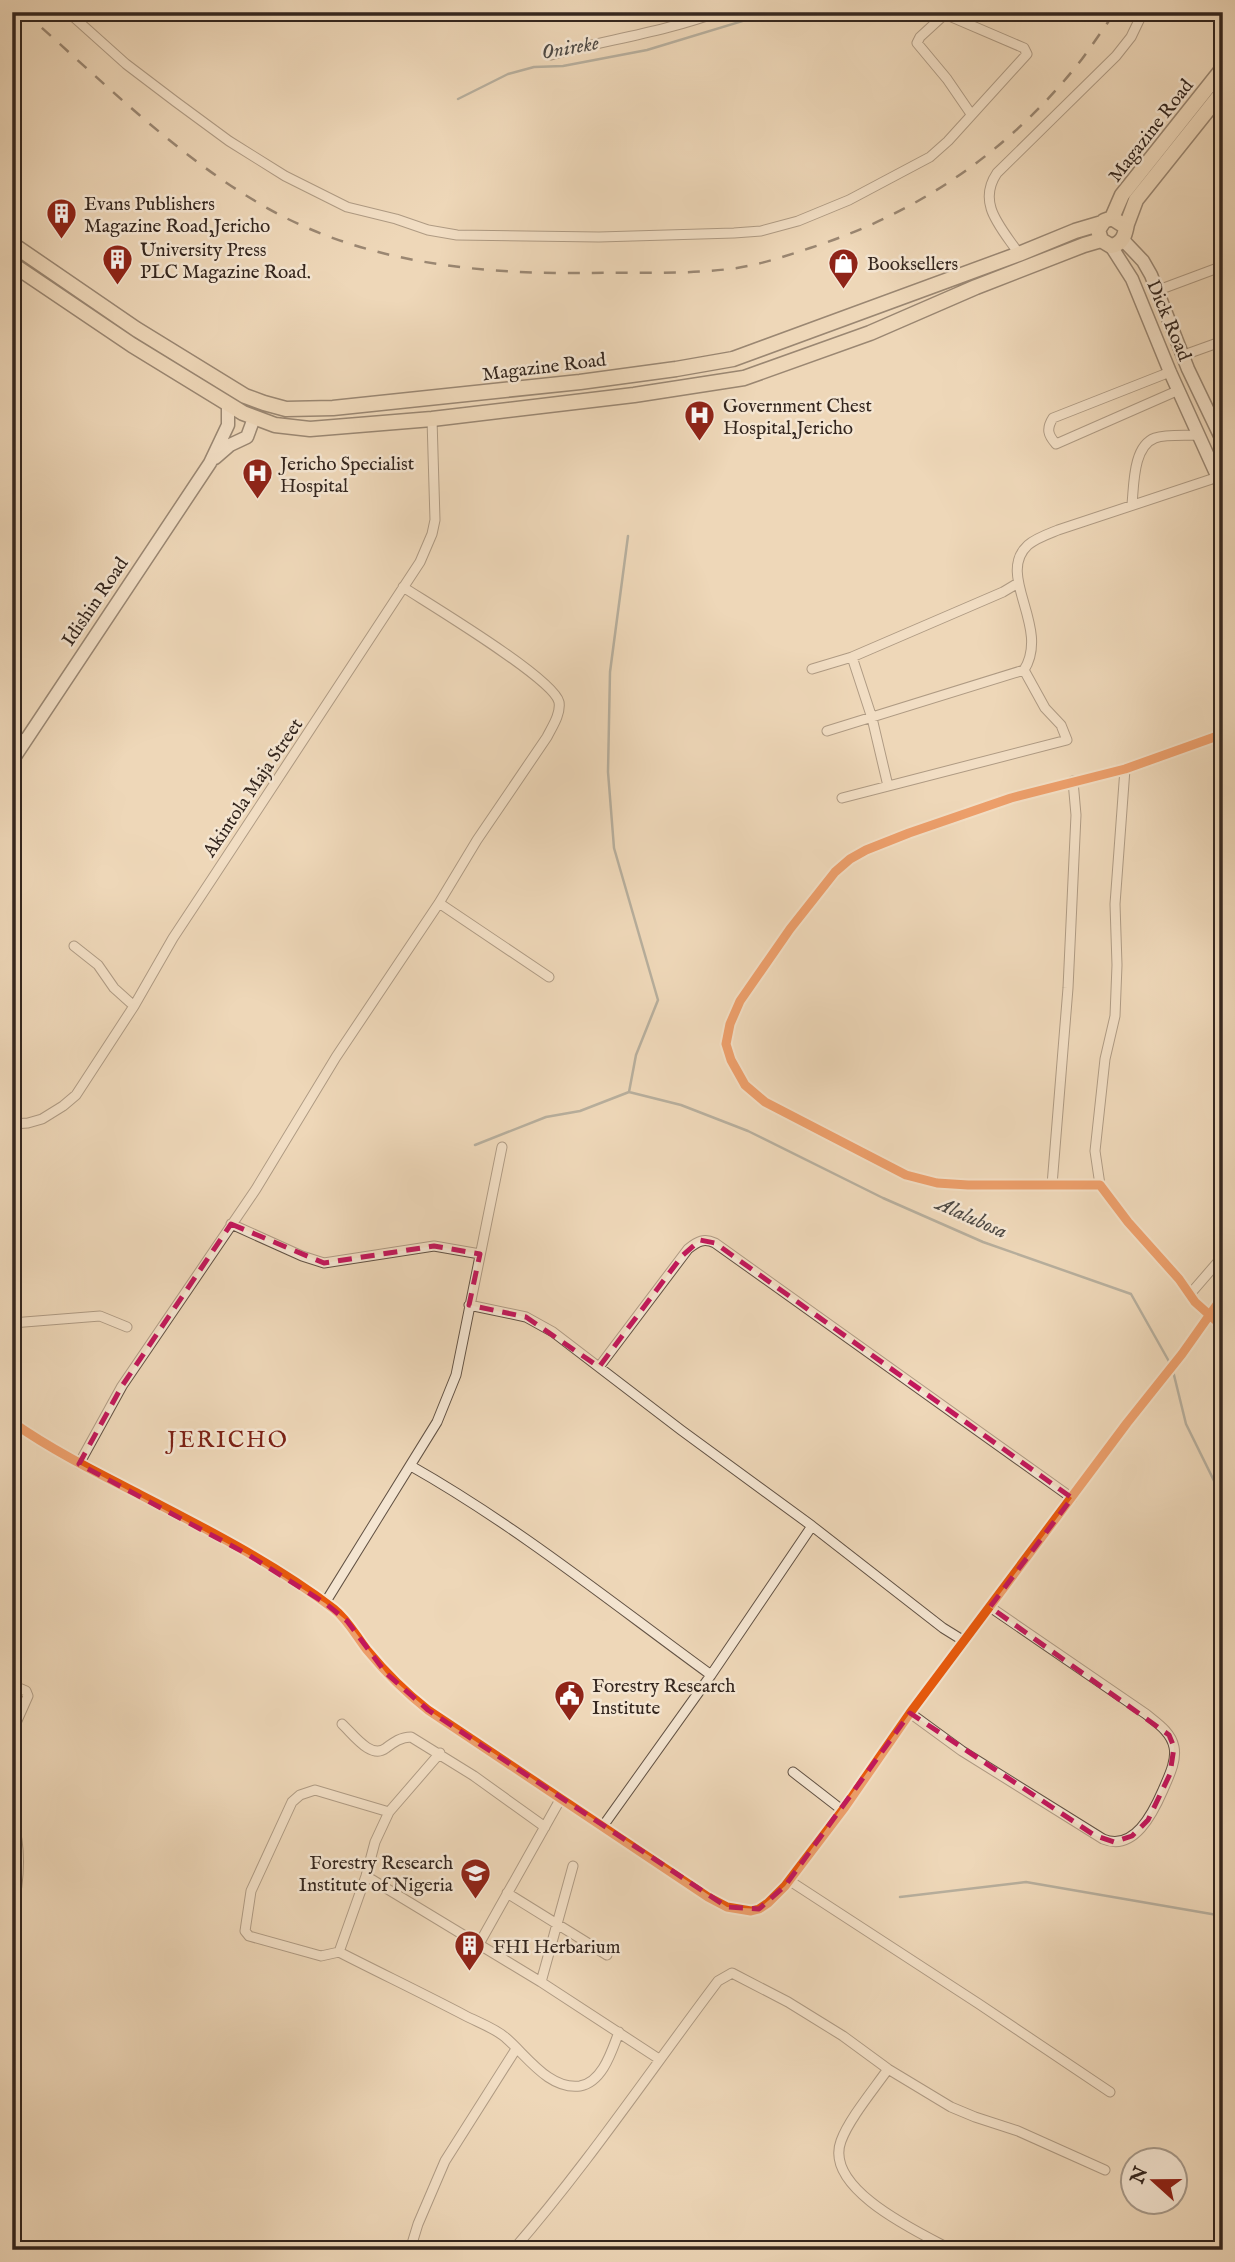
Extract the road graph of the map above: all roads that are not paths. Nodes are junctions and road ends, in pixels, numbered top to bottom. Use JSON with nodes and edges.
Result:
{"nodes":[{"id":1,"x":68,"y":12,"type":"edge"},
{"id":2,"x":718,"y":12,"type":"edge"},
{"id":3,"x":1143,"y":12,"type":"edge"},
{"id":4,"x":942,"y":13,"type":"edge"},
{"id":5,"x":551,"y":55,"type":"dead end"},
{"id":6,"x":1223,"y":68,"type":"edge"},
{"id":7,"x":1223,"y":91,"type":"edge"},
{"id":8,"x":971,"y":114,"type":"junction"},
{"id":9,"x":1107,"y":221,"type":"junction"},
{"id":10,"x":1127,"y":224,"type":"junction"},
{"id":11,"x":1111,"y":242,"type":"junction"},
{"id":12,"x":12,"y":244,"type":"edge"},
{"id":13,"x":1019,"y":254,"type":"junction"},
{"id":14,"x":12,"y":264,"type":"edge"},
{"id":15,"x":1223,"y":266,"type":"edge"},
{"id":16,"x":1159,"y":293,"type":"junction"},
{"id":17,"x":1223,"y":341,"type":"edge"},
{"id":18,"x":1184,"y":355,"type":"junction"},
{"id":19,"x":1170,"y":372,"type":"junction"},
{"id":20,"x":580,"y":382,"type":"junction"},
{"id":21,"x":1179,"y":390,"type":"junction"},
{"id":22,"x":580,"y":401,"type":"junction"},
{"id":23,"x":228,"y":404,"type":"junction"},
{"id":24,"x":254,"y":418,"type":"junction"},
{"id":25,"x":432,"y":419,"type":"junction"},
{"id":26,"x":1199,"y":435,"type":"junction"},
{"id":27,"x":1223,"y":442,"type":"edge"},
{"id":28,"x":209,"y":463,"type":"junction"},
{"id":29,"x":1221,"y":481,"type":"edge"},
{"id":30,"x":1132,"y":503,"type":"junction"},
{"id":31,"x":1018,"y":583,"type":"junction"},
{"id":32,"x":403,"y":587,"type":"junction"},
{"id":33,"x":852,"y":657,"type":"junction"},
{"id":34,"x":812,"y":668,"type":"dead end"},
{"id":35,"x":1024,"y":670,"type":"junction"},
{"id":36,"x":872,"y":718,"type":"junction"},
{"id":37,"x":827,"y":731,"type":"dead end"},
{"id":38,"x":12,"y":733,"type":"edge"},
{"id":39,"x":1223,"y":734,"type":"edge"},
{"id":40,"x":25,"y":741,"type":"junction"},
{"id":41,"x":12,"y":761,"type":"edge"},
{"id":42,"x":1125,"y":769,"type":"junction"},
{"id":43,"x":1073,"y":781,"type":"junction"},
{"id":44,"x":888,"y":786,"type":"junction"},
{"id":45,"x":842,"y":798,"type":"dead end"},
{"id":46,"x":439,"y":903,"type":"junction"},
{"id":47,"x":74,"y":946,"type":"dead end"},
{"id":48,"x":550,"y":977,"type":"dead end"},
{"id":49,"x":134,"y":1006,"type":"junction"},
{"id":50,"x":12,"y":1125,"type":"edge"},
{"id":51,"x":502,"y":1147,"type":"dead end"},
{"id":52,"x":1052,"y":1185,"type":"junction"},
{"id":53,"x":1100,"y":1185,"type":"junction"},
{"id":54,"x":231,"y":1224,"type":"junction"},
{"id":55,"x":480,"y":1254,"type":"junction"},
{"id":56,"x":1223,"y":1256,"type":"edge"},
{"id":57,"x":1191,"y":1293,"type":"junction"},
{"id":58,"x":1223,"y":1296,"type":"edge"},
{"id":59,"x":469,"y":1305,"type":"junction"},
{"id":60,"x":1210,"y":1314,"type":"junction"},
{"id":61,"x":12,"y":1323,"type":"edge"},
{"id":62,"x":1223,"y":1326,"type":"edge"},
{"id":63,"x":127,"y":1327,"type":"dead end"},
{"id":64,"x":599,"y":1367,"type":"junction"},
{"id":65,"x":12,"y":1422,"type":"edge"},
{"id":66,"x":79,"y":1464,"type":"junction"},
{"id":67,"x":411,"y":1466,"type":"junction"},
{"id":68,"x":1072,"y":1498,"type":"junction"},
{"id":69,"x":812,"y":1525,"type":"junction"},
{"id":70,"x":325,"y":1603,"type":"junction"},
{"id":71,"x":990,"y":1607,"type":"junction"},
{"id":72,"x":964,"y":1641,"type":"junction"},
{"id":73,"x":711,"y":1675,"type":"junction"},
{"id":74,"x":12,"y":1685,"type":"edge"},
{"id":75,"x":910,"y":1713,"type":"junction"},
{"id":76,"x":342,"y":1724,"type":"dead end"},
{"id":77,"x":12,"y":1732,"type":"edge"},
{"id":78,"x":440,"y":1754,"type":"junction"},
{"id":79,"x":793,"y":1772,"type":"dead end"},
{"id":80,"x":561,"y":1798,"type":"junction"},
{"id":81,"x":842,"y":1810,"type":"junction"},
{"id":82,"x":389,"y":1812,"type":"junction"},
{"id":83,"x":12,"y":1819,"type":"edge"},
{"id":84,"x":603,"y":1826,"type":"junction"},
{"id":85,"x":545,"y":1827,"type":"junction"},
{"id":86,"x":573,"y":1866,"type":"dead end"},
{"id":87,"x":366,"y":1876,"type":"junction"},
{"id":88,"x":790,"y":1881,"type":"junction"},
{"id":89,"x":507,"y":1893,"type":"junction"},
{"id":90,"x":12,"y":1912,"type":"edge"},
{"id":91,"x":556,"y":1925,"type":"junction"},
{"id":92,"x":479,"y":1944,"type":"junction"},
{"id":93,"x":339,"y":1952,"type":"junction"},
{"id":94,"x":607,"y":1955,"type":"dead end"},
{"id":95,"x":541,"y":1982,"type":"junction"},
{"id":96,"x":619,"y":2032,"type":"junction"},
{"id":97,"x":516,"y":2049,"type":"junction"},
{"id":98,"x":659,"y":2059,"type":"junction"},
{"id":99,"x":888,"y":2069,"type":"junction"},
{"id":100,"x":1110,"y":2092,"type":"dead end"},
{"id":101,"x":1105,"y":2170,"type":"dead end"},
{"id":102,"x":410,"y":2250,"type":"edge"},
{"id":103,"x":513,"y":2250,"type":"edge"},
{"id":104,"x":952,"y":2250,"type":"edge"}],
"edges":[{"from":1,"to":8,"type":"street"},
{"from":2,"to":5,"type":"street"},
{"from":3,"to":13,"type":"street"},
{"from":4,"to":8,"type":"street"},
{"from":4,"to":8,"type":"street"},
{"from":6,"to":9,"type":"main road","name":"Magazine Road"},
{"from":7,"to":10,"type":"main road","name":"Magazine Road"},
{"from":9,"to":10,"type":"main road"},
{"from":9,"to":11,"type":"main road"},
{"from":9,"to":13,"type":"main road","name":"Magazine Road"},
{"from":10,"to":11,"type":"main road","name":"Magazine Road"},
{"from":11,"to":16,"type":"main road","name":"Dick Road"},
{"from":11,"to":19,"type":"main road","name":"Dick Road"},
{"from":11,"to":22,"type":"main road","name":"Magazine Road"},
{"from":12,"to":20,"type":"main road","name":"Magazine Road"},
{"from":13,"to":20,"type":"main road","name":"Magazine Road"},
{"from":14,"to":23,"type":"main road","name":"Magazine Road"},
{"from":15,"to":16,"type":"street"},
{"from":16,"to":18,"type":"main road","name":"Dick Road"},
{"from":17,"to":18,"type":"street"},
{"from":18,"to":27,"type":"main road","name":"Dick Road"},
{"from":19,"to":21,"type":"main road","name":"Dick Road"},
{"from":19,"to":21,"type":"street"},
{"from":20,"to":22,"type":"main road"},
{"from":21,"to":26,"type":"main road","name":"Dick Road"},
{"from":22,"to":25,"type":"main road","name":"Magazine Road"},
{"from":23,"to":24,"type":"main road","name":"Magazine Road"},
{"from":23,"to":28,"type":"main road"},
{"from":24,"to":25,"type":"main road","name":"Magazine Road"},
{"from":24,"to":28,"type":"main road"},
{"from":25,"to":32,"type":"street","name":"Akintola Maja Street"},
{"from":26,"to":29,"type":"main road","name":"Dick Road"},
{"from":26,"to":30,"type":"street"},
{"from":28,"to":40,"type":"main road","name":"Idishin Road"},
{"from":29,"to":30,"type":"street"},
{"from":30,"to":31,"type":"street"},
{"from":31,"to":33,"type":"street"},
{"from":31,"to":35,"type":"street"},
{"from":32,"to":46,"type":"street"},
{"from":32,"to":49,"type":"street","name":"Akintola Maja Street"},
{"from":33,"to":34,"type":"street"},
{"from":33,"to":36,"type":"street"},
{"from":35,"to":36,"type":"street"},
{"from":35,"to":44,"type":"street"},
{"from":36,"to":37,"type":"street"},
{"from":36,"to":44,"type":"street"},
{"from":38,"to":40,"type":"street"},
{"from":39,"to":42,"type":"street"},
{"from":40,"to":41,"type":"main road","name":"Idishin Road"},
{"from":42,"to":43,"type":"street"},
{"from":42,"to":53,"type":"street"},
{"from":43,"to":52,"type":"street"},
{"from":43,"to":52,"type":"street"},
{"from":44,"to":45,"type":"street"},
{"from":46,"to":48,"type":"street"},
{"from":46,"to":54,"type":"street"},
{"from":47,"to":49,"type":"street"},
{"from":49,"to":50,"type":"street","name":"Akintola Maja Street"},
{"from":51,"to":55,"type":"street"},
{"from":52,"to":53,"type":"street"},
{"from":53,"to":57,"type":"street"},
{"from":54,"to":55,"type":"street"},
{"from":54,"to":66,"type":"street"},
{"from":55,"to":59,"type":"street"},
{"from":56,"to":57,"type":"street"},
{"from":57,"to":60,"type":"street"},
{"from":58,"to":60,"type":"street"},
{"from":59,"to":64,"type":"street"},
{"from":59,"to":67,"type":"street"},
{"from":60,"to":62,"type":"street"},
{"from":60,"to":68,"type":"street"},
{"from":61,"to":63,"type":"street"},
{"from":64,"to":68,"type":"street"},
{"from":64,"to":69,"type":"street"},
{"from":65,"to":66,"type":"street"},
{"from":66,"to":70,"type":"street"},
{"from":67,"to":70,"type":"street"},
{"from":67,"to":73,"type":"street"},
{"from":68,"to":71,"type":"street"},
{"from":69,"to":72,"type":"street"},
{"from":69,"to":73,"type":"street"},
{"from":70,"to":80,"type":"street"},
{"from":71,"to":72,"type":"street"},
{"from":71,"to":75,"type":"street"},
{"from":72,"to":75,"type":"street"},
{"from":73,"to":84,"type":"street"},
{"from":74,"to":77,"type":"street"},
{"from":75,"to":81,"type":"street"},
{"from":76,"to":78,"type":"street"},
{"from":78,"to":82,"type":"street"},
{"from":78,"to":85,"type":"street"},
{"from":79,"to":81,"type":"street"},
{"from":80,"to":84,"type":"street"},
{"from":80,"to":85,"type":"street"},
{"from":81,"to":88,"type":"street"},
{"from":82,"to":87,"type":"street"},
{"from":82,"to":93,"type":"street"},
{"from":83,"to":90,"type":"street"},
{"from":84,"to":88,"type":"street"},
{"from":85,"to":89,"type":"street"},
{"from":86,"to":91,"type":"street"},
{"from":87,"to":92,"type":"street"},
{"from":87,"to":93,"type":"street"},
{"from":88,"to":100,"type":"street"},
{"from":89,"to":91,"type":"street"},
{"from":89,"to":92,"type":"street"},
{"from":91,"to":94,"type":"street"},
{"from":91,"to":95,"type":"street"},
{"from":92,"to":95,"type":"street"},
{"from":93,"to":97,"type":"street"},
{"from":95,"to":96,"type":"street"},
{"from":96,"to":97,"type":"street"},
{"from":96,"to":98,"type":"street"},
{"from":97,"to":102,"type":"street"},
{"from":98,"to":99,"type":"street"},
{"from":98,"to":103,"type":"street"},
{"from":99,"to":101,"type":"street"},
{"from":99,"to":104,"type":"street"}]}
